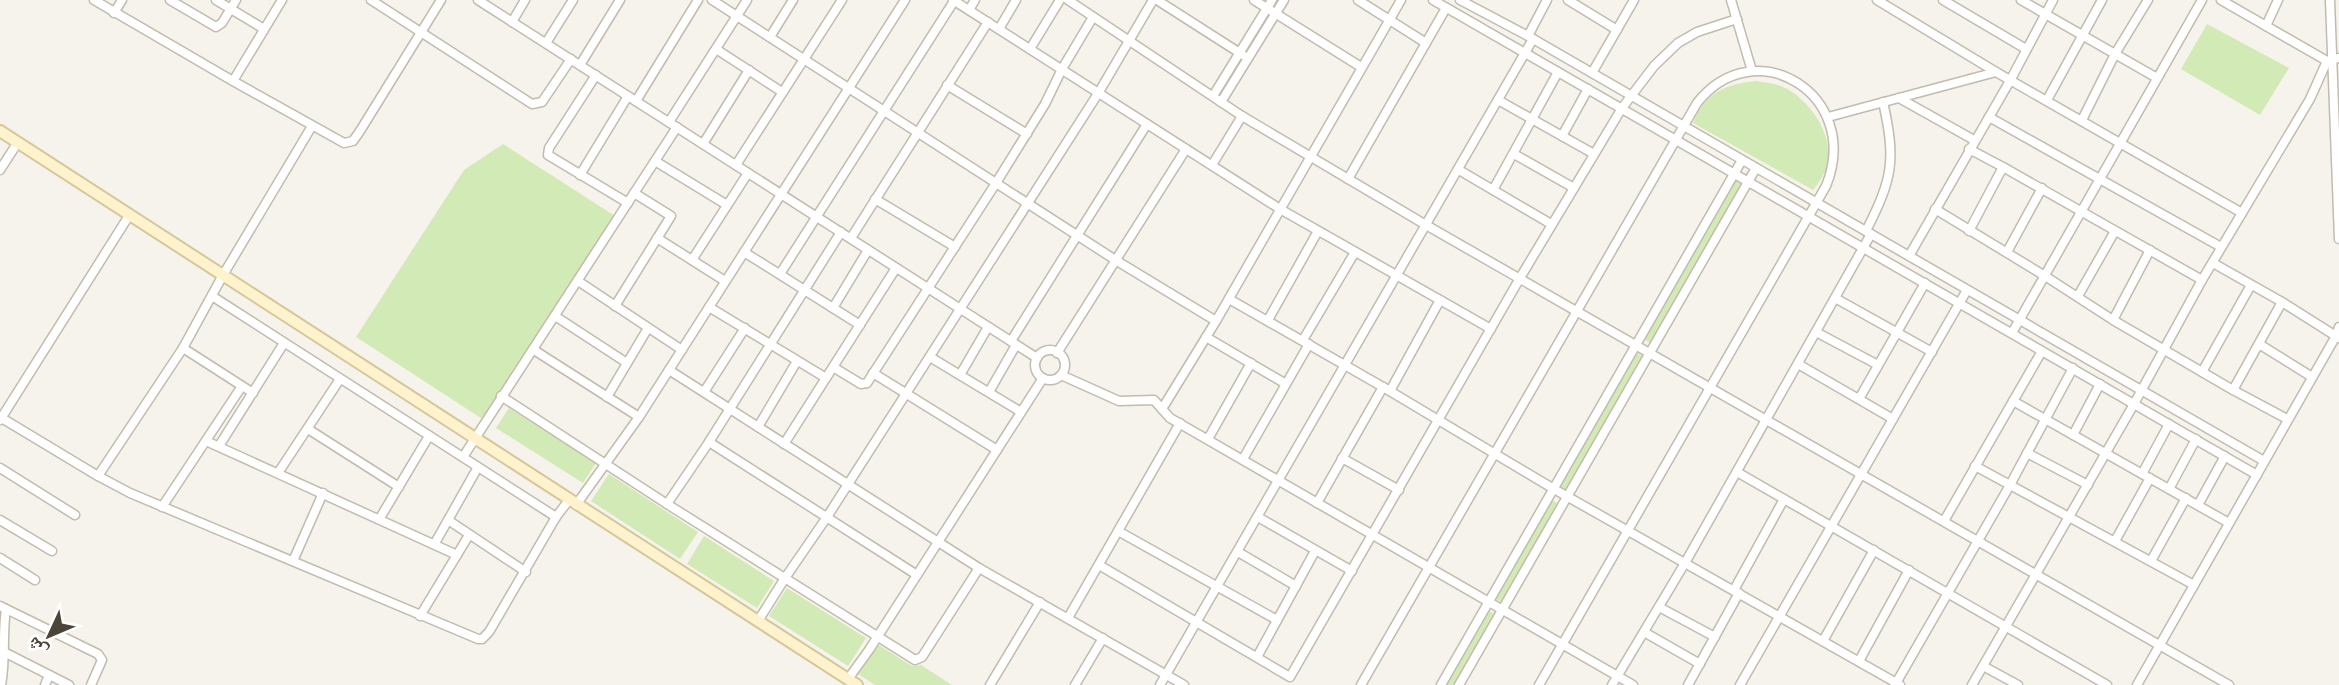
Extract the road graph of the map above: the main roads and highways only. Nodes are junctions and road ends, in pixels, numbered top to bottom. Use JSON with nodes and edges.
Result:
{"nodes":[{"id":1,"x":0,"y":131,"type":"edge"},
{"id":2,"x":852,"y":682,"type":"edge"}],
"edges":[{"from":1,"to":2,"type":"main road"}]}
